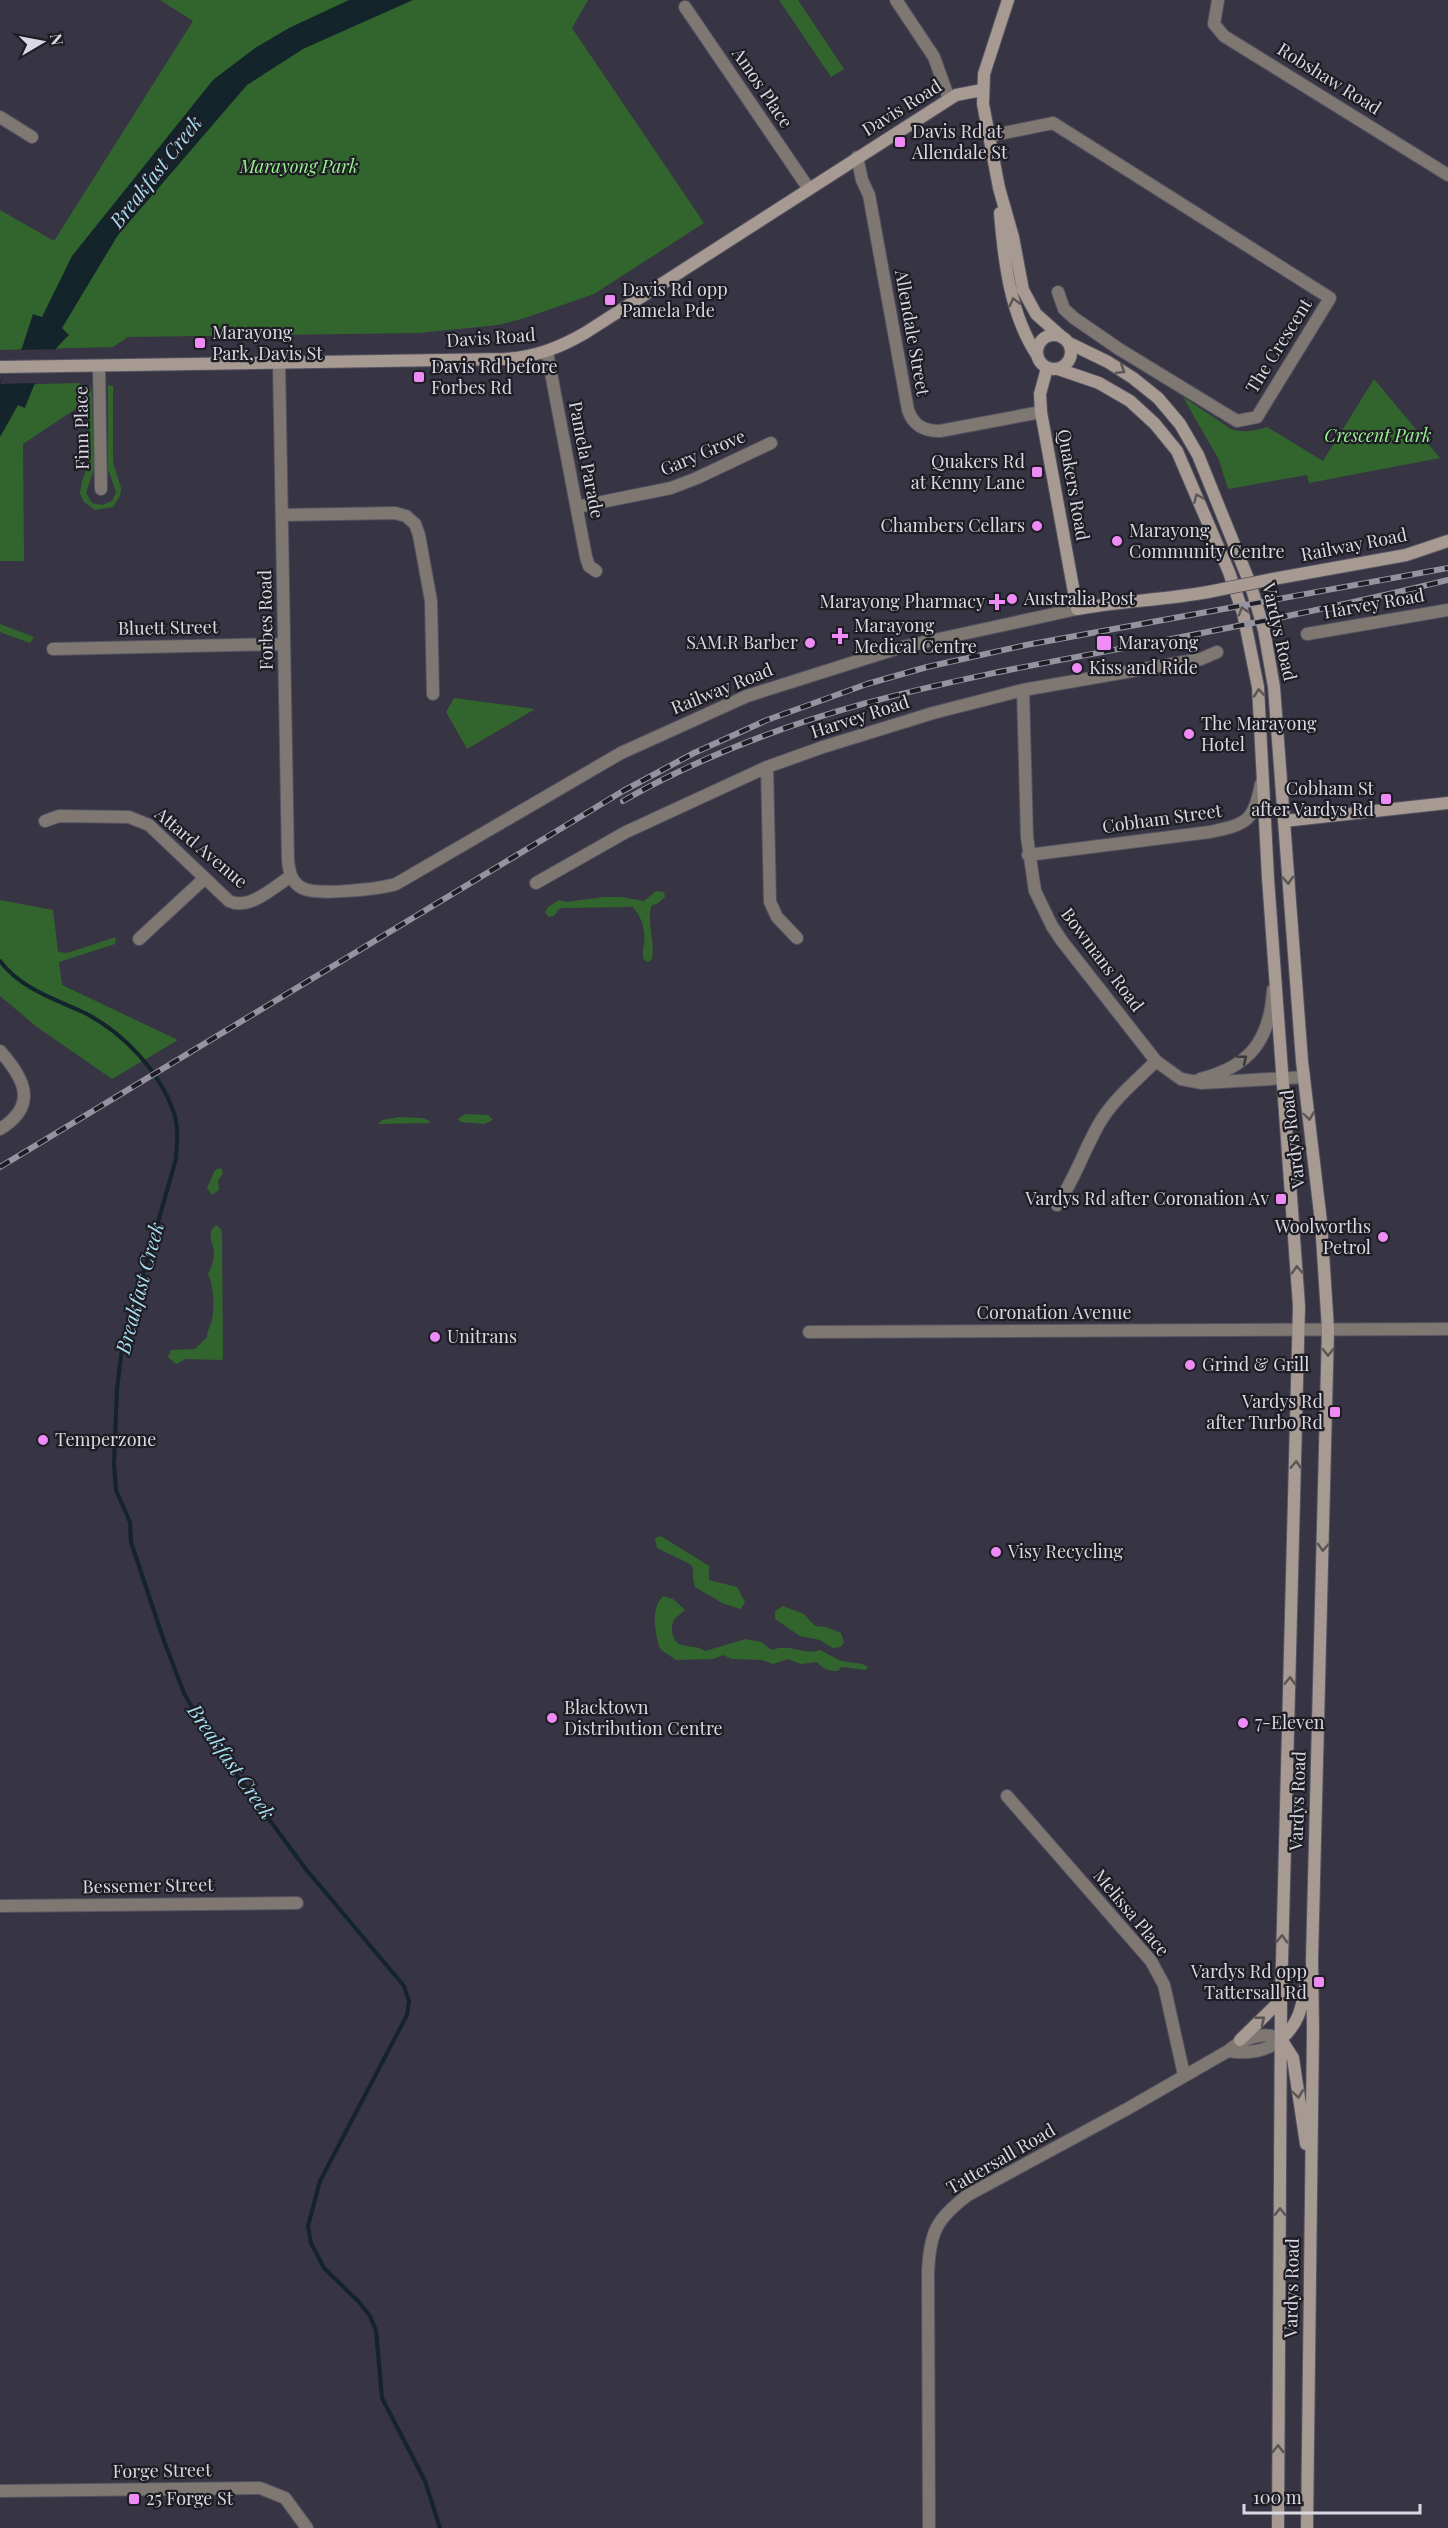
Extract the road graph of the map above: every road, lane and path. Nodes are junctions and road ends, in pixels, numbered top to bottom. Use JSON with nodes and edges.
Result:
{"nodes":[{"id":1,"x":896,"y":0,"type":"edge"},
{"id":2,"x":1008,"y":0,"type":"edge"},
{"id":3,"x":1218,"y":0,"type":"edge"},
{"id":4,"x":685,"y":7,"type":"dead end"},
{"id":5,"x":982,"y":90,"type":"junction"},
{"id":6,"x":949,"y":99,"type":"junction"},
{"id":7,"x":0,"y":117,"type":"edge"},
{"id":8,"x":989,"y":135,"type":"junction"},
{"id":9,"x":32,"y":137,"type":"dead end"},
{"id":10,"x":857,"y":157,"type":"junction"},
{"id":11,"x":1448,"y":176,"type":"edge"},
{"id":12,"x":999,"y":188,"type":"junction"},
{"id":13,"x":809,"y":189,"type":"junction"},
{"id":14,"x":1058,"y":292,"type":"dead end"},
{"id":15,"x":1066,"y":340,"type":"junction"},
{"id":16,"x":547,"y":352,"type":"junction"},
{"id":17,"x":1037,"y":355,"type":"junction"},
{"id":18,"x":279,"y":363,"type":"junction"},
{"id":19,"x":4,"y":367,"type":"edge"},
{"id":20,"x":99,"y":367,"type":"junction"},
{"id":21,"x":1052,"y":369,"type":"junction"},
{"id":22,"x":1041,"y":412,"type":"junction"},
{"id":23,"x":771,"y":443,"type":"dead end"},
{"id":24,"x":101,"y":489,"type":"dead end"},
{"id":25,"x":577,"y":507,"type":"junction"},
{"id":26,"x":282,"y":514,"type":"junction"},
{"id":27,"x":1448,"y":541,"type":"edge"},
{"id":28,"x":596,"y":571,"type":"dead end"},
{"id":29,"x":1077,"y":609,"type":"junction"},
{"id":30,"x":1448,"y":610,"type":"edge"},
{"id":31,"x":1307,"y":634,"type":"dead end"},
{"id":32,"x":284,"y":644,"type":"junction"},
{"id":33,"x":52,"y":649,"type":"dead end"},
{"id":34,"x":1217,"y":652,"type":"dead end"},
{"id":35,"x":1023,"y":690,"type":"junction"},
{"id":36,"x":434,"y":694,"type":"dead end"},
{"id":37,"x":767,"y":767,"type":"junction"},
{"id":38,"x":1264,"y":771,"type":"junction"},
{"id":39,"x":1448,"y":803,"type":"edge"},
{"id":40,"x":45,"y":821,"type":"dead end"},
{"id":41,"x":1284,"y":821,"type":"junction"},
{"id":42,"x":1028,"y":855,"type":"junction"},
{"id":43,"x":291,"y":876,"type":"junction"},
{"id":44,"x":205,"y":878,"type":"junction"},
{"id":45,"x":1268,"y":878,"type":"junction"},
{"id":46,"x":536,"y":883,"type":"dead end"},
{"id":47,"x":797,"y":938,"type":"dead end"},
{"id":48,"x":139,"y":939,"type":"dead end"},
{"id":49,"x":1275,"y":970,"type":"junction"},
{"id":50,"x":0,"y":1050,"type":"edge"},
{"id":51,"x":1156,"y":1062,"type":"junction"},
{"id":52,"x":1304,"y":1077,"type":"junction"},
{"id":53,"x":1283,"y":1079,"type":"junction"},
{"id":54,"x":1190,"y":1081,"type":"junction"},
{"id":55,"x":0,"y":1129,"type":"edge"},
{"id":56,"x":1057,"y":1204,"type":"dead end"},
{"id":57,"x":1328,"y":1329,"type":"junction"},
{"id":58,"x":1448,"y":1329,"type":"edge"},
{"id":59,"x":1299,"y":1330,"type":"junction"},
{"id":60,"x":809,"y":1332,"type":"dead end"},
{"id":61,"x":1007,"y":1796,"type":"dead end"},
{"id":62,"x":297,"y":1903,"type":"dead end"},
{"id":63,"x":0,"y":1906,"type":"edge"},
{"id":64,"x":1312,"y":1959,"type":"junction"},
{"id":65,"x":1281,"y":2000,"type":"junction"},
{"id":66,"x":1281,"y":2039,"type":"junction"},
{"id":67,"x":1240,"y":2040,"type":"junction"},
{"id":68,"x":1228,"y":2051,"type":"junction"},
{"id":69,"x":1184,"y":2075,"type":"junction"},
{"id":70,"x":1311,"y":2184,"type":"junction"},
{"id":71,"x":0,"y":2491,"type":"edge"},
{"id":72,"x":307,"y":2528,"type":"edge"},
{"id":73,"x":929,"y":2528,"type":"edge"},
{"id":74,"x":1278,"y":2528,"type":"edge"},
{"id":75,"x":1306,"y":2528,"type":"edge"}],
"edges":[{"from":1,"to":6,"type":"street"},
{"from":2,"to":5,"type":"main road"},
{"from":3,"to":11,"type":"street","name":"Robshaw Road"},
{"from":4,"to":13,"type":"street","name":"Amos Place"},
{"from":5,"to":6,"type":"main road","name":"Davis Road"},
{"from":5,"to":8,"type":"main road"},
{"from":6,"to":10,"type":"main road","name":"Davis Road"},
{"from":7,"to":9,"type":"street"},
{"from":8,"to":12,"type":"main road"},
{"from":8,"to":14,"type":"street","name":"The Crescent"},
{"from":10,"to":13,"type":"main road","name":"Davis Road"},
{"from":10,"to":22,"type":"street","name":"Allendale Street"},
{"from":12,"to":15,"type":"main road"},
{"from":17,"to":12,"type":"main road","one_way":true},
{"from":13,"to":16,"type":"main road","name":"Davis Road"},
{"from":15,"to":17,"type":"main road"},
{"from":15,"to":21,"type":"main road"},
{"from":15,"to":41,"type":"main road","name":"Vardys Road","one_way":true},
{"from":16,"to":18,"type":"main road","name":"Davis Road"},
{"from":16,"to":25,"type":"street","name":"Pamela Parade"},
{"from":17,"to":21,"type":"main road"},
{"from":18,"to":20,"type":"main road","name":"Davis Road"},
{"from":18,"to":26,"type":"street","name":"Forbes Road"},
{"from":19,"to":20,"type":"main road","name":"Davis Road"},
{"from":20,"to":24,"type":"street","name":"Finn Place"},
{"from":21,"to":22,"type":"main road","name":"Quakers Road"},
{"from":38,"to":21,"type":"main road","name":"Vardys Road","one_way":true},
{"from":22,"to":29,"type":"main road","name":"Quakers Road"},
{"from":23,"to":25,"type":"street","name":"Gary Grove"},
{"from":25,"to":28,"type":"street","name":"Pamela Parade"},
{"from":26,"to":32,"type":"street","name":"Forbes Road"},
{"from":26,"to":36,"type":"street"},
{"from":27,"to":29,"type":"main road","name":"Railway Road","bridge":true},
{"from":29,"to":43,"type":"street","name":"Railway Road"},
{"from":30,"to":31,"type":"street","name":"Harvey Road"},
{"from":32,"to":33,"type":"street","name":"Bluett Street"},
{"from":32,"to":43,"type":"street","name":"Forbes Road"},
{"from":34,"to":35,"type":"street","name":"Harvey Road"},
{"from":35,"to":37,"type":"street","name":"Harvey Road"},
{"from":35,"to":42,"type":"street","name":"Bowmans Road"},
{"from":37,"to":46,"type":"street","name":"Harvey Road"},
{"from":37,"to":47,"type":"street"},
{"from":38,"to":41,"type":"main road","name":"Vardys Road"},
{"from":38,"to":42,"type":"street","name":"Cobham Street"},
{"from":38,"to":45,"type":"main road","name":"Vardys Road"},
{"from":39,"to":41,"type":"main road"},
{"from":40,"to":44,"type":"street","name":"Attard Avenue"},
{"from":41,"to":45,"type":"main road","name":"Vardys Road"},
{"from":41,"to":52,"type":"main road","name":"Vardys Road","one_way":true},
{"from":42,"to":51,"type":"street","name":"Bowmans Road"},
{"from":43,"to":44,"type":"street","name":"Attard Avenue"},
{"from":44,"to":48,"type":"street"},
{"from":45,"to":49,"type":"main road","name":"Vardys Road"},
{"from":49,"to":53,"type":"main road","name":"Vardys Road"},
{"from":54,"to":49,"type":"street","one_way":true},
{"from":50,"to":55,"type":"street"},
{"from":51,"to":54,"type":"street","name":"Bowmans Road"},
{"from":51,"to":56,"type":"street"},
{"from":52,"to":53,"type":"street","name":"Vardys Road"},
{"from":52,"to":57,"type":"main road","name":"Vardys Road","one_way":true},
{"from":53,"to":54,"type":"street","name":"Bowmans Road"},
{"from":59,"to":53,"type":"main road","name":"Vardys Road","one_way":true},
{"from":57,"to":58,"type":"street","name":"Coronation Avenue"},
{"from":57,"to":59,"type":"street","name":"Coronation Avenue"},
{"from":57,"to":64,"type":"main road","name":"Vardys Road","one_way":true},
{"from":59,"to":60,"type":"street","name":"Coronation Avenue"},
{"from":65,"to":59,"type":"main road","name":"Vardys Road","one_way":true},
{"from":61,"to":69,"type":"street","name":"Melissa Place"},
{"from":62,"to":63,"type":"street","name":"Bessemer Street"},
{"from":64,"to":66,"type":"main road"},
{"from":64,"to":70,"type":"main road","name":"Vardys Road"},
{"from":65,"to":66,"type":"main road","name":"Vardys Road"},
{"from":67,"to":65,"type":"main road","one_way":true},
{"from":66,"to":67,"type":"street"},
{"from":66,"to":68,"type":"street","name":"Tattersall Road"},
{"from":66,"to":70,"type":"main road","one_way":true},
{"from":74,"to":66,"type":"main road","name":"Vardys Road","one_way":true},
{"from":67,"to":68,"type":"street","name":"Tattersall Road"},
{"from":68,"to":69,"type":"street","name":"Tattersall Road"},
{"from":69,"to":73,"type":"street","name":"Tattersall Road"},
{"from":70,"to":75,"type":"main road","name":"Vardys Road"},
{"from":71,"to":72,"type":"street","name":"Forge Street"}]}
